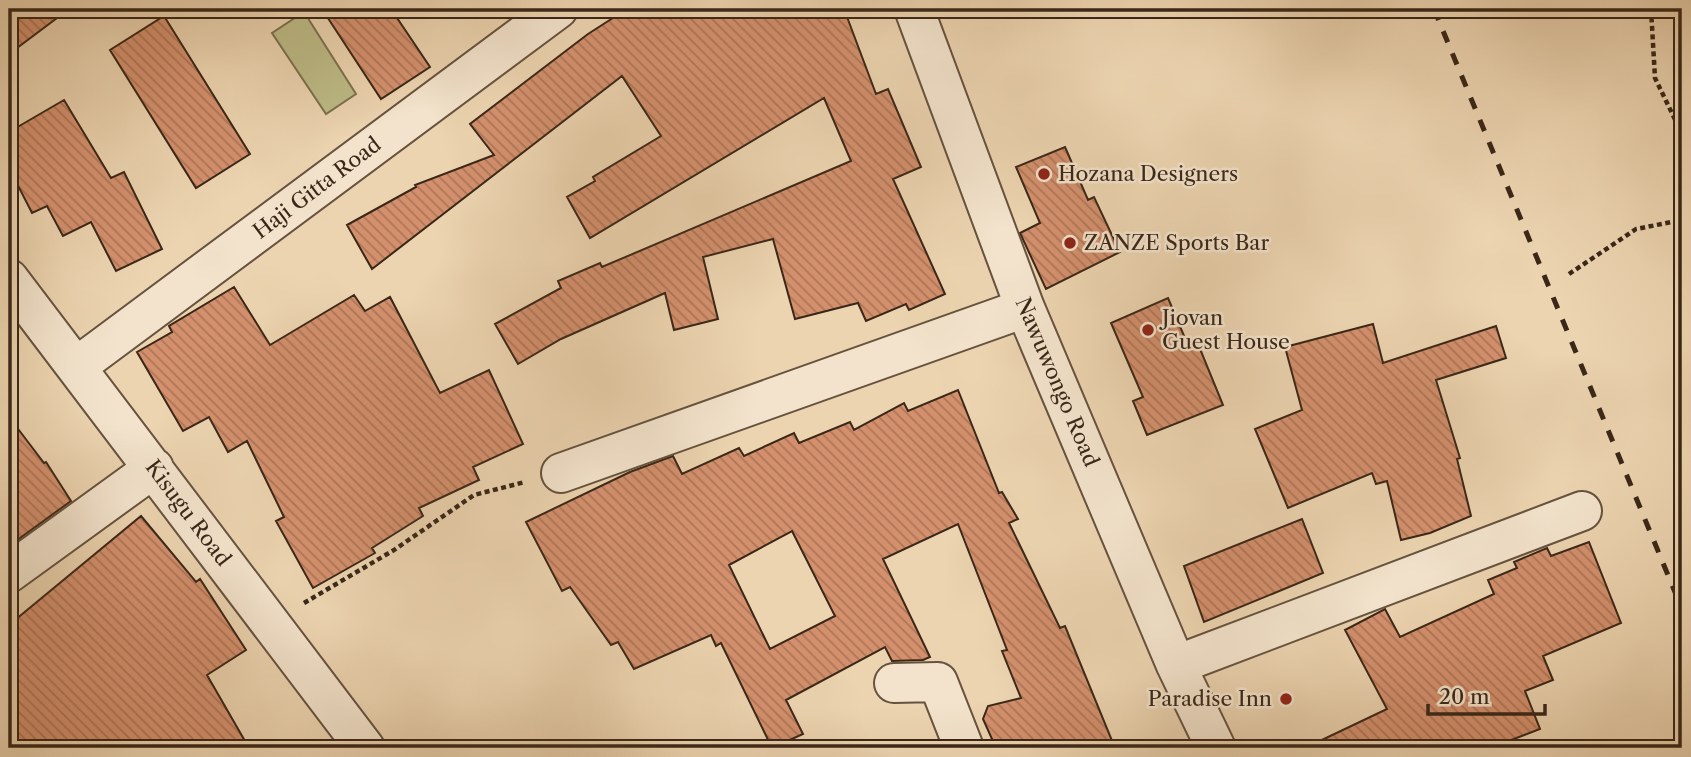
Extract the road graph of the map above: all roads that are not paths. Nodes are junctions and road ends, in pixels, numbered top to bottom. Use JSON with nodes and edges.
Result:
{"nodes":[{"id":1,"x":558,"y":9,"type":"edge"},
{"id":2,"x":914,"y":9,"type":"edge"},
{"id":3,"x":9,"y":279,"type":"edge"},
{"id":4,"x":1025,"y":308,"type":"junction"},
{"id":5,"x":76,"y":367,"type":"junction"},
{"id":6,"x":154,"y":468,"type":"junction"},
{"id":7,"x":561,"y":473,"type":"road end"},
{"id":8,"x":1582,"y":511,"type":"dead end"},
{"id":9,"x":9,"y":573,"type":"edge"},
{"id":10,"x":1176,"y":665,"type":"junction"},
{"id":11,"x":894,"y":683,"type":"dead end"},
{"id":12,"x":365,"y":748,"type":"edge"},
{"id":13,"x":964,"y":748,"type":"edge"},
{"id":14,"x":1216,"y":748,"type":"edge"}],
"edges":[{"from":1,"to":5,"type":"street","name":"Haji Gitta Road"},
{"from":2,"to":4,"type":"street","name":"Nawuwongo Road"},
{"from":3,"to":5,"type":"street","name":"Kisugu Road"},
{"from":4,"to":7,"type":"street"},
{"from":4,"to":10,"type":"street","name":"Nawuwongo Road"},
{"from":5,"to":6,"type":"street","name":"Kisugu Road"},
{"from":6,"to":9,"type":"street"},
{"from":6,"to":12,"type":"street","name":"Kisugu Road"},
{"from":8,"to":10,"type":"street"},
{"from":10,"to":14,"type":"street","name":"Nawuwongo Road"},
{"from":11,"to":13,"type":"street"}]}
